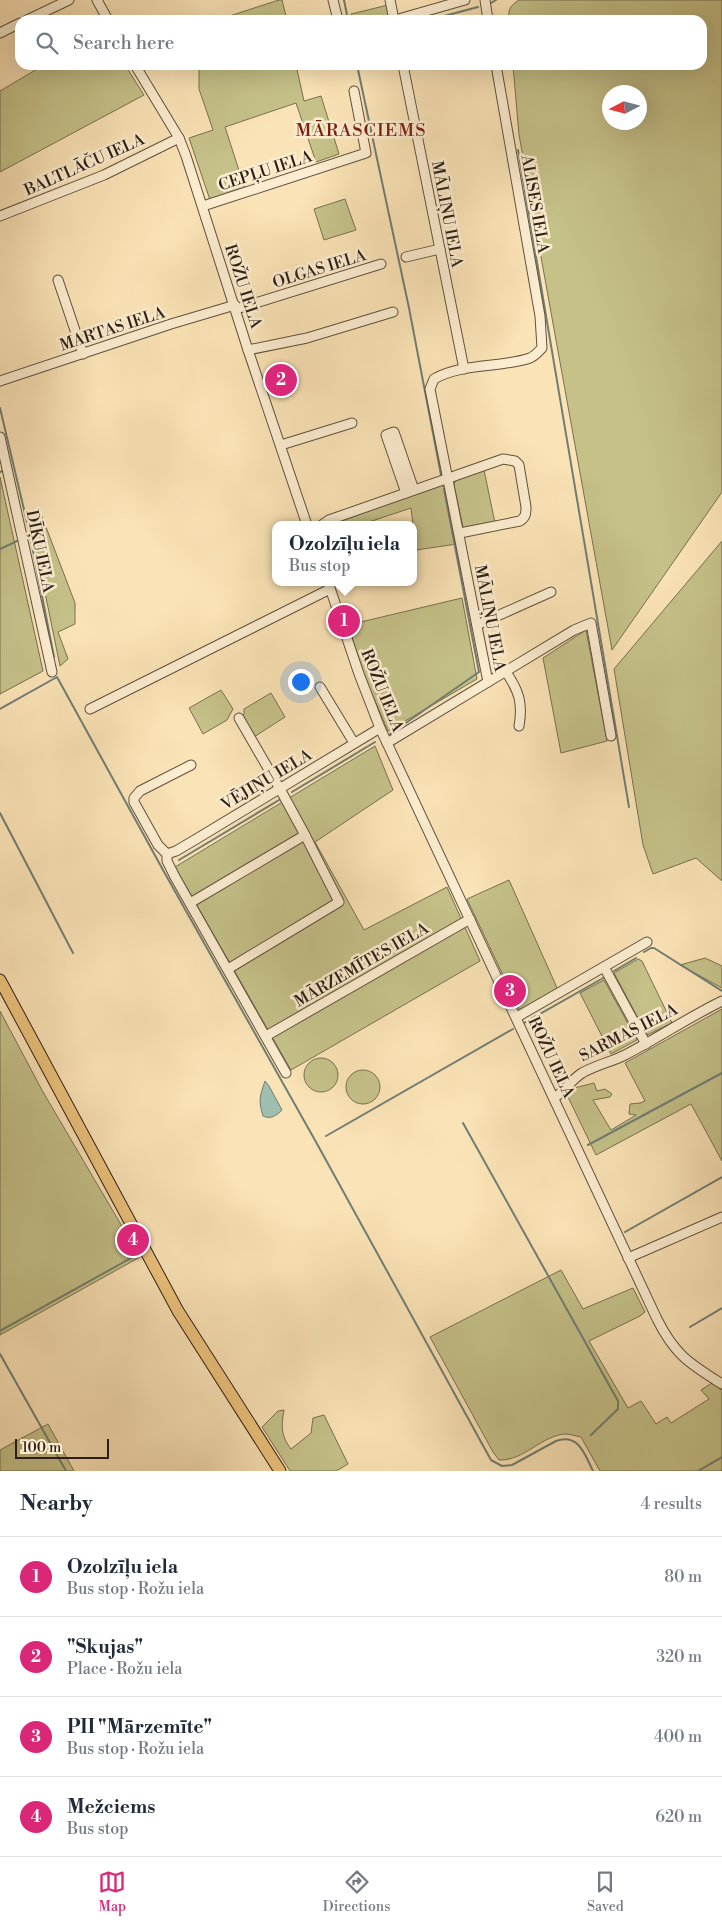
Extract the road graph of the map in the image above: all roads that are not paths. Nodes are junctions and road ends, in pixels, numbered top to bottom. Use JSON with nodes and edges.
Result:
{"nodes":[{"id":1,"x":69,"y":0,"type":"edge"},
{"id":2,"x":97,"y":0,"type":"edge"},
{"id":3,"x":333,"y":0,"type":"edge"},
{"id":4,"x":390,"y":0,"type":"edge"},
{"id":5,"x":465,"y":0,"type":"edge"},
{"id":6,"x":485,"y":0,"type":"edge"},
{"id":7,"x":38,"y":15,"type":"edge"},
{"id":8,"x":105,"y":15,"type":"edge"},
{"id":9,"x":337,"y":15,"type":"edge"},
{"id":10,"x":393,"y":15,"type":"edge"},
{"id":11,"x":412,"y":15,"type":"edge"},
{"id":12,"x":487,"y":15,"type":"edge"},
{"id":13,"x":15,"y":26,"type":"edge"},
{"id":14,"x":0,"y":33,"type":"edge"},
{"id":15,"x":138,"y":70,"type":"edge"},
{"id":16,"x":404,"y":70,"type":"edge"},
{"id":17,"x":497,"y":70,"type":"edge"},
{"id":18,"x":354,"y":91,"type":"dead end"},
{"id":19,"x":179,"y":138,"type":"junction"},
{"id":20,"x":202,"y":206,"type":"junction"},
{"id":21,"x":0,"y":216,"type":"edge"},
{"id":22,"x":440,"y":249,"type":"junction"},
{"id":23,"x":406,"y":257,"type":"dead end"},
{"id":24,"x":381,"y":264,"type":"dead end"},
{"id":25,"x":58,"y":280,"type":"dead end"},
{"id":26,"x":236,"y":307,"type":"junction"},
{"id":27,"x":393,"y":312,"type":"dead end"},
{"id":28,"x":248,"y":350,"type":"junction"},
{"id":29,"x":83,"y":354,"type":"junction"},
{"id":30,"x":464,"y":369,"type":"junction"},
{"id":31,"x":0,"y":381,"type":"edge"},
{"id":32,"x":352,"y":422,"type":"dead end"},
{"id":33,"x":0,"y":437,"type":"edge"},
{"id":34,"x":281,"y":445,"type":"junction"},
{"id":35,"x":449,"y":479,"type":"junction"},
{"id":36,"x":410,"y":492,"type":"junction"},
{"id":37,"x":306,"y":521,"type":"edge"},
{"id":38,"x":332,"y":521,"type":"edge"},
{"id":39,"x":460,"y":533,"type":"junction"},
{"id":40,"x":327,"y":586,"type":"edge"},
{"id":41,"x":329,"y":586,"type":"edge"},
{"id":42,"x":551,"y":592,"type":"dead end"},
{"id":43,"x":477,"y":625,"type":"junction"},
{"id":44,"x":52,"y":672,"type":"dead end"},
{"id":45,"x":506,"y":672,"type":"junction"},
{"id":46,"x":488,"y":682,"type":"junction"},
{"id":47,"x":320,"y":687,"type":"dead end"},
{"id":48,"x":90,"y":709,"type":"dead end"},
{"id":49,"x":239,"y":718,"type":"dead end"},
{"id":50,"x":519,"y":726,"type":"dead end"},
{"id":51,"x":380,"y":728,"type":"junction"},
{"id":52,"x":611,"y":736,"type":"dead end"},
{"id":53,"x":354,"y":743,"type":"junction"},
{"id":54,"x":387,"y":743,"type":"junction"},
{"id":55,"x":191,"y":765,"type":"dead end"},
{"id":56,"x":280,"y":788,"type":"junction"},
{"id":57,"x":305,"y":835,"type":"junction"},
{"id":58,"x":166,"y":854,"type":"junction"},
{"id":59,"x":190,"y":903,"type":"junction"},
{"id":60,"x":470,"y":919,"type":"junction"},
{"id":61,"x":647,"y":942,"type":"dead end"},
{"id":62,"x":604,"y":968,"type":"junction"},
{"id":63,"x":228,"y":969,"type":"junction"},
{"id":64,"x":0,"y":980,"type":"edge"},
{"id":65,"x":722,"y":1000,"type":"edge"},
{"id":66,"x":517,"y":1017,"type":"junction"},
{"id":67,"x":266,"y":1036,"type":"junction"},
{"id":68,"x":646,"y":1044,"type":"junction"},
{"id":69,"x":286,"y":1073,"type":"dead end"},
{"id":70,"x":554,"y":1098,"type":"junction"},
{"id":71,"x":722,"y":1217,"type":"edge"},
{"id":72,"x":628,"y":1258,"type":"junction"},
{"id":73,"x":722,"y":1384,"type":"edge"},
{"id":74,"x":280,"y":1471,"type":"edge"}],
"edges":[{"from":1,"to":7,"type":"street"},
{"from":2,"to":8,"type":"street"},
{"from":3,"to":9,"type":"street"},
{"from":4,"to":10,"type":"street"},
{"from":5,"to":11,"type":"street"},
{"from":6,"to":12,"type":"street"},
{"from":13,"to":14,"type":"street"},
{"from":15,"to":19,"type":"street","name":"ROŽU IELA"},
{"from":16,"to":22,"type":"street","name":"MĀLIŅU IELA"},
{"from":17,"to":30,"type":"street","name":"ALISES IELA"},
{"from":18,"to":20,"type":"street","name":"CEPĻU IELA"},
{"from":19,"to":20,"type":"street","name":"ROŽU IELA"},
{"from":19,"to":21,"type":"street","name":"BALTLĀČU IELA"},
{"from":20,"to":26,"type":"street","name":"ROŽU IELA"},
{"from":22,"to":23,"type":"street"},
{"from":22,"to":30,"type":"street","name":"MĀLIŅU IELA"},
{"from":24,"to":26,"type":"street","name":"OLGAS IELA"},
{"from":25,"to":29,"type":"street"},
{"from":26,"to":28,"type":"street","name":"ROŽU IELA"},
{"from":26,"to":29,"type":"street","name":"MARTAS IELA"},
{"from":27,"to":28,"type":"street"},
{"from":28,"to":34,"type":"street","name":"ROŽU IELA"},
{"from":29,"to":31,"type":"street","name":"MARTAS IELA"},
{"from":30,"to":35,"type":"street","name":"MĀLIŅU IELA"},
{"from":32,"to":34,"type":"street"},
{"from":33,"to":44,"type":"street","name":"DĪĶU IELA"},
{"from":34,"to":37,"type":"street","name":"ROŽU IELA"},
{"from":35,"to":36,"type":"street"},
{"from":35,"to":39,"type":"street","name":"MĀLIŅU IELA"},
{"from":35,"to":39,"type":"street"},
{"from":36,"to":36,"type":"street"},
{"from":36,"to":38,"type":"street"},
{"from":39,"to":43,"type":"street","name":"MĀLIŅU IELA"},
{"from":40,"to":48,"type":"street"},
{"from":41,"to":51,"type":"street","name":"ROŽU IELA"},
{"from":42,"to":43,"type":"street"},
{"from":43,"to":46,"type":"street","name":"MĀLIŅU IELA"},
{"from":45,"to":46,"type":"street"},
{"from":45,"to":50,"type":"street"},
{"from":45,"to":52,"type":"street"},
{"from":46,"to":54,"type":"street","name":"MĀLIŅU IELA"},
{"from":47,"to":53,"type":"street"},
{"from":49,"to":56,"type":"street"},
{"from":51,"to":53,"type":"street","name":"VĒJIŅU IELA"},
{"from":51,"to":54,"type":"street","name":"ROŽU IELA"},
{"from":53,"to":56,"type":"street","name":"VĒJIŅU IELA"},
{"from":54,"to":60,"type":"street","name":"ROŽU IELA"},
{"from":55,"to":58,"type":"street"},
{"from":56,"to":57,"type":"street"},
{"from":56,"to":58,"type":"street","name":"VĒJIŅU IELA"},
{"from":57,"to":59,"type":"street"},
{"from":57,"to":63,"type":"street"},
{"from":58,"to":59,"type":"street"},
{"from":59,"to":63,"type":"street"},
{"from":60,"to":66,"type":"street","name":"ROŽU IELA"},
{"from":60,"to":67,"type":"street","name":"MĀRZEMĪTES IELA"},
{"from":61,"to":62,"type":"street"},
{"from":62,"to":66,"type":"street"},
{"from":62,"to":68,"type":"street"},
{"from":63,"to":67,"type":"street"},
{"from":64,"to":74,"type":"main road"},
{"from":65,"to":68,"type":"street","name":"SARMAS IELA"},
{"from":66,"to":70,"type":"street","name":"ROŽU IELA"},
{"from":67,"to":69,"type":"street"},
{"from":68,"to":70,"type":"street","name":"SARMAS IELA"},
{"from":70,"to":72,"type":"street","name":"ROŽU IELA"},
{"from":71,"to":72,"type":"street"},
{"from":72,"to":73,"type":"street","name":"ROŽU IELA"}]}
